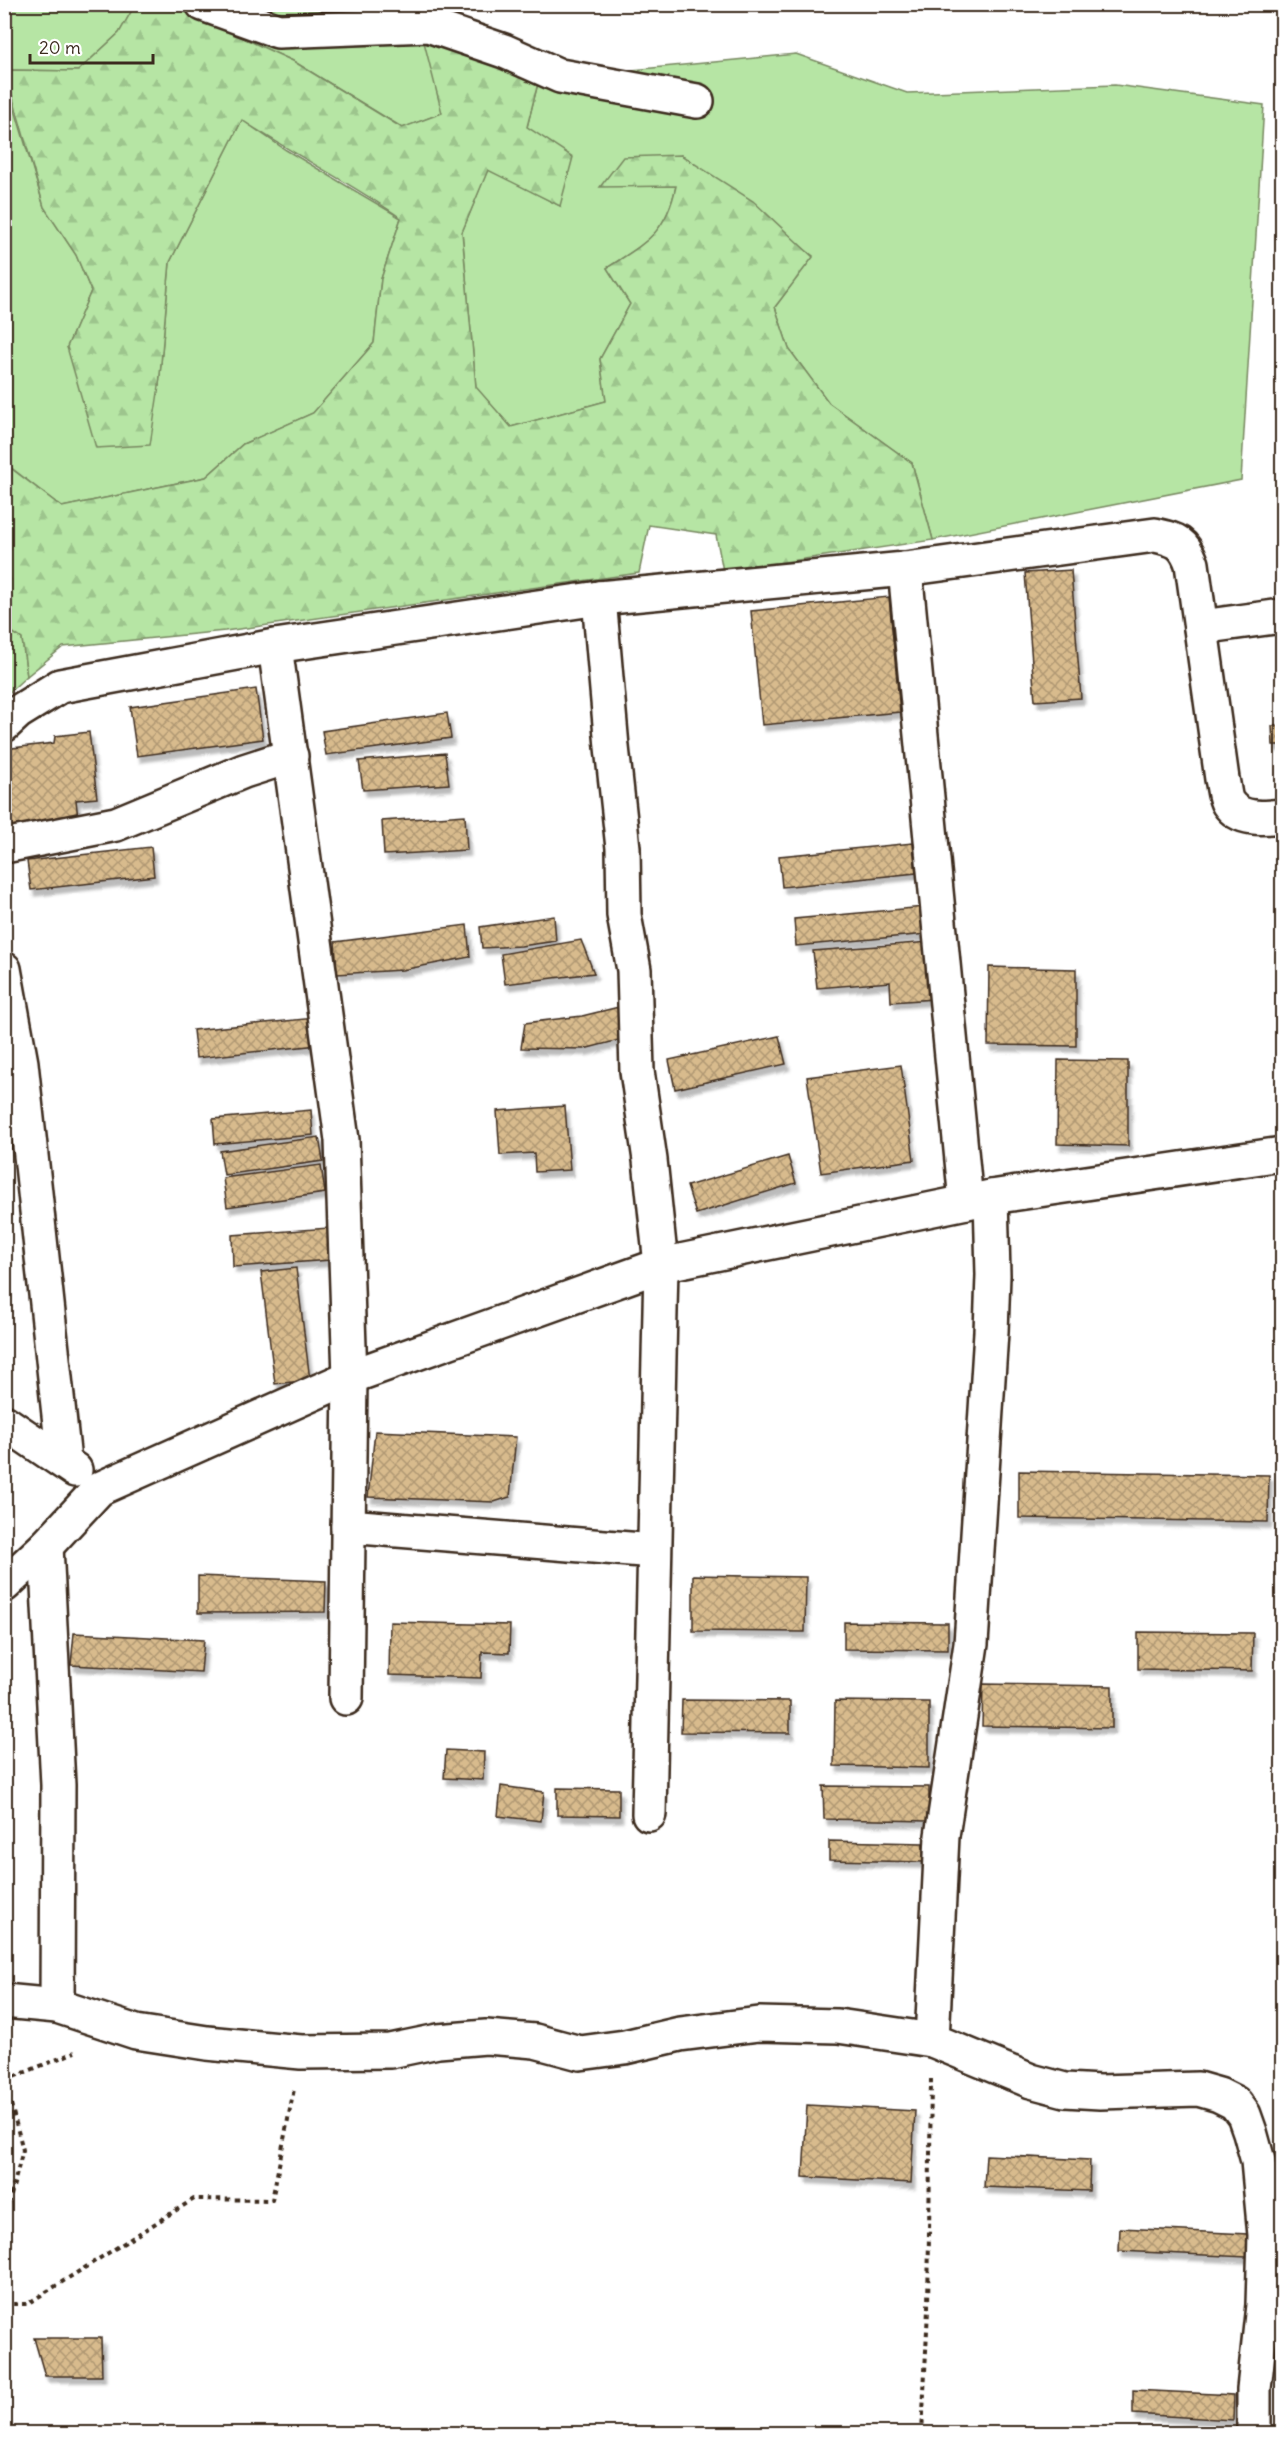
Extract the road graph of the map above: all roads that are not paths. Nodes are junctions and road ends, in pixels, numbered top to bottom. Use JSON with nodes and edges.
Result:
{"nodes":[{"id":1,"x":203,"y":4,"type":"edge"},
{"id":2,"x":697,"y":101,"type":"dead end"},
{"id":3,"x":905,"y":569,"type":"junction"},
{"id":4,"x":599,"y":598,"type":"junction"},
{"id":5,"x":1282,"y":616,"type":"edge"},
{"id":6,"x":1201,"y":627,"type":"junction"},
{"id":7,"x":274,"y":646,"type":"junction"},
{"id":8,"x":4,"y":725,"type":"edge"},
{"id":9,"x":291,"y":756,"type":"junction"},
{"id":10,"x":1282,"y":816,"type":"edge"},
{"id":11,"x":4,"y":846,"type":"edge"},
{"id":12,"x":4,"y":969,"type":"edge"},
{"id":13,"x":1282,"y":1154,"type":"edge"},
{"id":14,"x":978,"y":1199,"type":"junction"},
{"id":15,"x":661,"y":1265,"type":"junction"},
{"id":16,"x":350,"y":1377,"type":"junction"},
{"id":17,"x":4,"y":1422,"type":"edge"},
{"id":18,"x":64,"y":1461,"type":"junction"},
{"id":19,"x":99,"y":1489,"type":"junction"},
{"id":20,"x":348,"y":1526,"type":"junction"},
{"id":21,"x":46,"y":1546,"type":"junction"},
{"id":22,"x":654,"y":1551,"type":"junction"},
{"id":23,"x":4,"y":1585,"type":"edge"},
{"id":24,"x":346,"y":1698,"type":"dead end"},
{"id":25,"x":649,"y":1814,"type":"dead end"},
{"id":26,"x":4,"y":2001,"type":"edge"},
{"id":27,"x":57,"y":2006,"type":"junction"},
{"id":28,"x":932,"y":2040,"type":"junction"},
{"id":29,"x":1254,"y":2433,"type":"edge"}],
"edges":[{"from":1,"to":2,"type":"street"},
{"from":3,"to":4,"type":"street"},
{"from":3,"to":6,"type":"street"},
{"from":3,"to":14,"type":"street"},
{"from":4,"to":7,"type":"street"},
{"from":4,"to":15,"type":"street"},
{"from":5,"to":6,"type":"street"},
{"from":6,"to":10,"type":"street"},
{"from":7,"to":8,"type":"street"},
{"from":7,"to":9,"type":"street"},
{"from":9,"to":11,"type":"street"},
{"from":9,"to":16,"type":"street"},
{"from":12,"to":18,"type":"street"},
{"from":13,"to":14,"type":"street"},
{"from":14,"to":15,"type":"street"},
{"from":14,"to":28,"type":"street"},
{"from":15,"to":16,"type":"street"},
{"from":15,"to":22,"type":"street"},
{"from":16,"to":19,"type":"street"},
{"from":16,"to":20,"type":"street"},
{"from":17,"to":18,"type":"street"},
{"from":18,"to":19,"type":"street"},
{"from":19,"to":21,"type":"street"},
{"from":20,"to":22,"type":"street"},
{"from":20,"to":24,"type":"street"},
{"from":21,"to":23,"type":"street"},
{"from":21,"to":27,"type":"street"},
{"from":22,"to":25,"type":"street"},
{"from":26,"to":27,"type":"street"},
{"from":27,"to":28,"type":"street"},
{"from":28,"to":29,"type":"street"}]}
